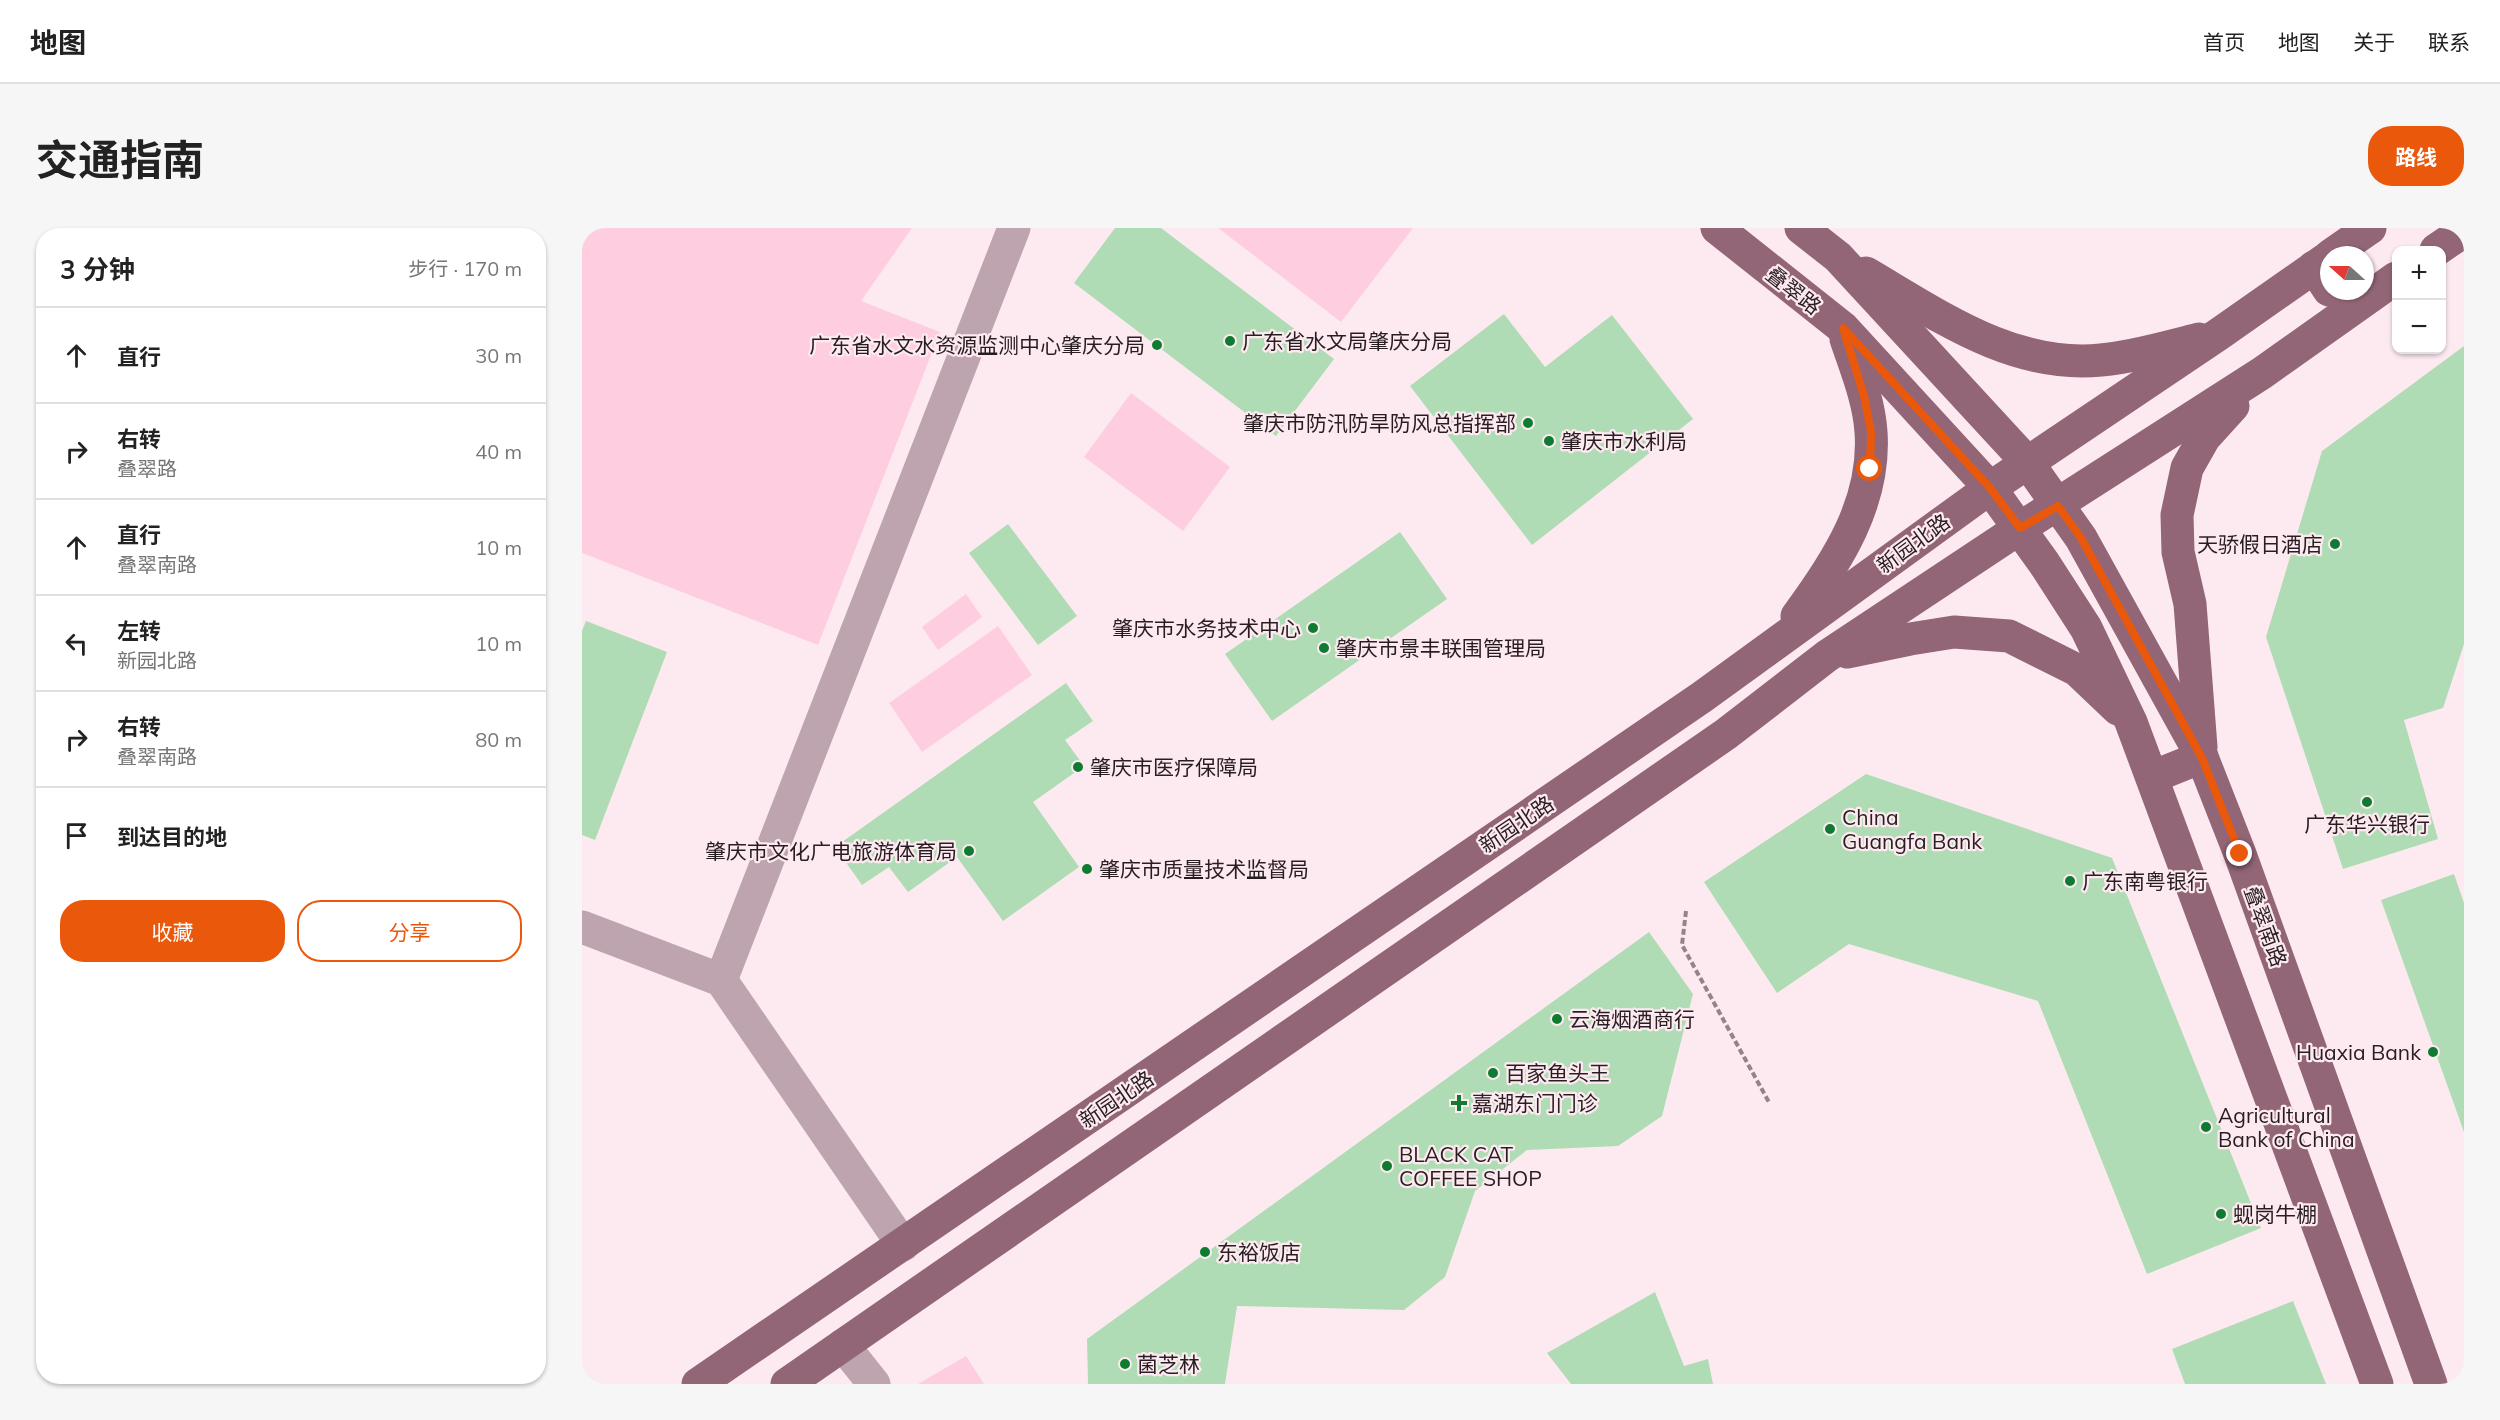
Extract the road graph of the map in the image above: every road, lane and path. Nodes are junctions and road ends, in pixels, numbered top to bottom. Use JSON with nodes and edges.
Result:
{"nodes":[{"id":1,"x":1014,"y":228,"type":"edge"},
{"id":2,"x":1801,"y":228,"type":"edge"},
{"id":3,"x":2370,"y":228,"type":"edge"},
{"id":4,"x":1719,"y":229,"type":"edge"},
{"id":5,"x":2464,"y":231,"type":"edge"},
{"id":6,"x":2356,"y":246,"type":"edge"},
{"id":7,"x":2442,"y":246,"type":"edge"},
{"id":8,"x":1838,"y":257,"type":"junction"},
{"id":9,"x":2374,"y":278,"type":"edge"},
{"id":10,"x":2392,"y":278,"type":"edge"},
{"id":11,"x":2320,"y":284,"type":"edge"},
{"id":12,"x":2320,"y":293,"type":"edge"},
{"id":13,"x":1843,"y":328,"type":"junction"},
{"id":14,"x":2219,"y":334,"type":"junction"},
{"id":15,"x":2262,"y":373,"type":"junction"},
{"id":16,"x":2028,"y":463,"type":"junction"},
{"id":17,"x":1990,"y":488,"type":"junction"},
{"id":18,"x":2058,"y":506,"type":"junction"},
{"id":19,"x":2020,"y":528,"type":"junction"},
{"id":20,"x":1782,"y":637,"type":"junction"},
{"id":21,"x":1827,"y":656,"type":"junction"},
{"id":22,"x":1702,"y":697,"type":"junction"},
{"id":23,"x":2132,"y":722,"type":"junction"},
{"id":24,"x":1726,"y":734,"type":"junction"},
{"id":25,"x":2202,"y":758,"type":"junction"},
{"id":26,"x":2152,"y":777,"type":"junction"},
{"id":27,"x":1686,"y":911,"type":"dead end"},
{"id":28,"x":582,"y":927,"type":"edge"},
{"id":29,"x":721,"y":980,"type":"junction"},
{"id":30,"x":1770,"y":1104,"type":"dead end"},
{"id":31,"x":903,"y":1245,"type":"junction"},
{"id":32,"x":843,"y":1345,"type":"junction"},
{"id":33,"x":698,"y":1384,"type":"edge"},
{"id":34,"x":787,"y":1384,"type":"edge"},
{"id":35,"x":874,"y":1384,"type":"edge"},
{"id":36,"x":2377,"y":1384,"type":"edge"},
{"id":37,"x":2431,"y":1384,"type":"edge"}],
"edges":[{"from":1,"to":29,"type":"street"},
{"from":2,"to":8,"type":"main road"},
{"from":3,"to":6,"type":"main road","name":"新园北路"},
{"from":4,"to":13,"type":"main road","name":"叠翠路"},
{"from":5,"to":7,"type":"main road"},
{"from":8,"to":14,"type":"main road"},
{"from":8,"to":16,"type":"main road"},
{"from":9,"to":10,"type":"main road","name":"新园北路"},
{"from":11,"to":14,"type":"main road","name":"新园北路"},
{"from":12,"to":15,"type":"main road","name":"新园北路"},
{"from":13,"to":17,"type":"main road","name":"叠翠路"},
{"from":13,"to":20,"type":"main road"},
{"from":14,"to":16,"type":"main road","name":"新园北路"},
{"from":15,"to":18,"type":"main road","name":"新园北路"},
{"from":15,"to":25,"type":"main road"},
{"from":16,"to":17,"type":"main road","name":"新园北路"},
{"from":16,"to":18,"type":"main road","name":"叠翠南路"},
{"from":17,"to":19,"type":"main road"},
{"from":17,"to":20,"type":"main road","name":"新园北路"},
{"from":18,"to":19,"type":"main road","name":"新园北路"},
{"from":18,"to":25,"type":"main road","name":"叠翠南路"},
{"from":19,"to":21,"type":"main road","name":"新园北路"},
{"from":19,"to":23,"type":"main road"},
{"from":20,"to":22,"type":"main road","name":"新园北路"},
{"from":21,"to":23,"type":"main road"},
{"from":21,"to":24,"type":"main road","name":"新园北路"},
{"from":22,"to":24,"type":"main road"},
{"from":22,"to":31,"type":"main road","name":"新园北路"},
{"from":23,"to":26,"type":"main road"},
{"from":24,"to":32,"type":"main road","name":"新园北路"},
{"from":25,"to":26,"type":"main road"},
{"from":25,"to":37,"type":"main road","name":"叠翠南路"},
{"from":26,"to":36,"type":"main road"},
{"from":27,"to":30,"type":"path"},
{"from":28,"to":29,"type":"street"},
{"from":29,"to":31,"type":"street"},
{"from":31,"to":33,"type":"main road","name":"新园北路"},
{"from":32,"to":34,"type":"main road","name":"新园北路"},
{"from":32,"to":35,"type":"street"}]}
